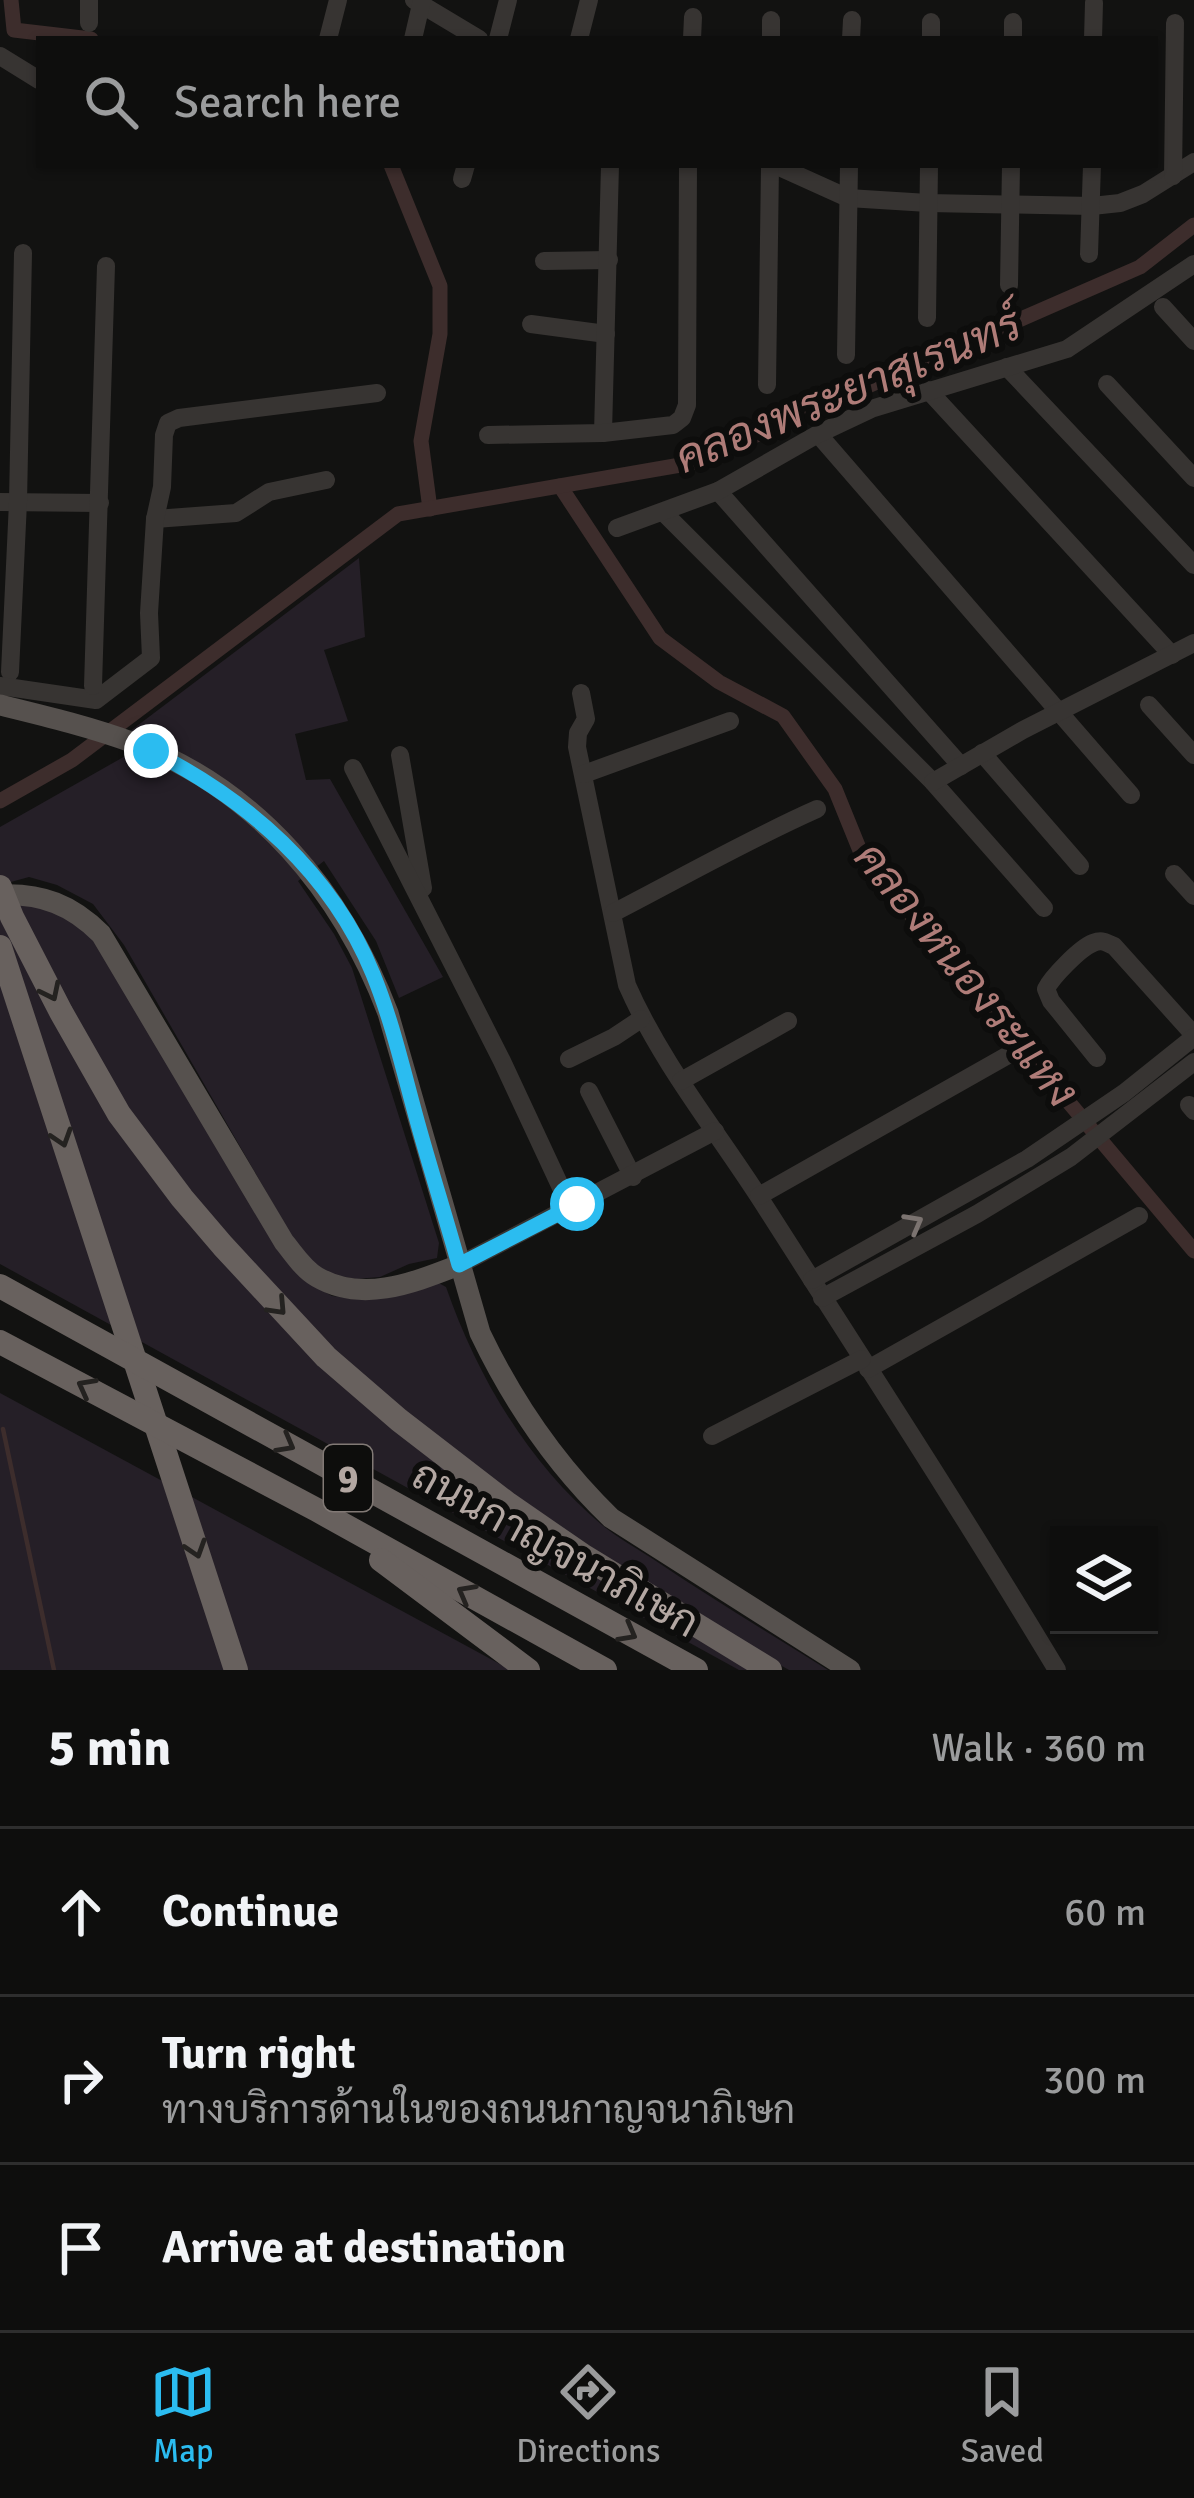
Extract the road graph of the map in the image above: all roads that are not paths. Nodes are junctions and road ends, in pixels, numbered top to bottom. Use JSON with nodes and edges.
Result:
{"nodes":[{"id":1,"x":89,"y":0,"type":"edge"},
{"id":2,"x":338,"y":0,"type":"edge"},
{"id":3,"x":508,"y":0,"type":"edge"},
{"id":4,"x":590,"y":0,"type":"edge"},
{"id":5,"x":419,"y":2,"type":"edge"},
{"id":6,"x":1094,"y":3,"type":"dead end"},
{"id":7,"x":693,"y":16,"type":"dead end"},
{"id":8,"x":88,"y":23,"type":"dead end"},
{"id":9,"x":1175,"y":23,"type":"dead end"},
{"id":10,"x":329,"y":36,"type":"edge"},
{"id":11,"x":413,"y":36,"type":"edge"},
{"id":12,"x":474,"y":36,"type":"edge"},
{"id":13,"x":499,"y":36,"type":"edge"},
{"id":14,"x":580,"y":36,"type":"edge"},
{"id":15,"x":692,"y":36,"type":"edge"},
{"id":16,"x":1094,"y":36,"type":"edge"},
{"id":17,"x":0,"y":56,"type":"edge"},
{"id":18,"x":36,"y":78,"type":"edge"},
{"id":19,"x":1194,"y":162,"type":"edge"},
{"id":20,"x":610,"y":168,"type":"edge"},
{"id":21,"x":688,"y":168,"type":"edge"},
{"id":22,"x":772,"y":168,"type":"edge"},
{"id":23,"x":779,"y":168,"type":"edge"},
{"id":24,"x":849,"y":168,"type":"edge"},
{"id":25,"x":929,"y":168,"type":"edge"},
{"id":26,"x":1011,"y":168,"type":"edge"},
{"id":27,"x":1093,"y":168,"type":"edge"},
{"id":28,"x":1173,"y":176,"type":"junction"},
{"id":29,"x":848,"y":197,"type":"junction"},
{"id":30,"x":928,"y":203,"type":"junction"},
{"id":31,"x":1011,"y":205,"type":"junction"},
{"id":32,"x":1092,"y":206,"type":"junction"},
{"id":33,"x":22,"y":253,"type":"dead end"},
{"id":34,"x":1089,"y":254,"type":"dead end"},
{"id":35,"x":609,"y":260,"type":"junction"},
{"id":36,"x":544,"y":261,"type":"dead end"},
{"id":37,"x":1194,"y":264,"type":"edge"},
{"id":38,"x":106,"y":266,"type":"dead end"},
{"id":39,"x":1010,"y":285,"type":"dead end"},
{"id":40,"x":1163,"y":307,"type":"dead end"},
{"id":41,"x":928,"y":318,"type":"dead end"},
{"id":42,"x":531,"y":325,"type":"dead end"},
{"id":43,"x":606,"y":334,"type":"junction"},
{"id":44,"x":1194,"y":341,"type":"edge"},
{"id":45,"x":846,"y":355,"type":"dead end"},
{"id":46,"x":1007,"y":367,"type":"junction"},
{"id":47,"x":1107,"y":384,"type":"dead end"},
{"id":48,"x":767,"y":385,"type":"dead end"},
{"id":49,"x":928,"y":390,"type":"junction"},
{"id":50,"x":377,"y":393,"type":"dead end"},
{"id":51,"x":603,"y":433,"type":"junction"},
{"id":52,"x":818,"y":434,"type":"junction"},
{"id":53,"x":488,"y":435,"type":"dead end"},
{"id":54,"x":1190,"y":466,"type":"edge"},
{"id":55,"x":326,"y":480,"type":"dead end"},
{"id":56,"x":718,"y":490,"type":"junction"},
{"id":57,"x":9,"y":502,"type":"edge"},
{"id":58,"x":100,"y":503,"type":"junction"},
{"id":59,"x":663,"y":512,"type":"junction"},
{"id":60,"x":155,"y":520,"type":"junction"},
{"id":61,"x":617,"y":528,"type":"dead end"},
{"id":62,"x":1194,"y":565,"type":"edge"},
{"id":63,"x":1194,"y":643,"type":"edge"},
{"id":64,"x":1172,"y":655,"type":"junction"},
{"id":65,"x":5,"y":679,"type":"edge"},
{"id":66,"x":93,"y":686,"type":"dead end"},
{"id":67,"x":581,"y":692,"type":"dead end"},
{"id":68,"x":1149,"y":705,"type":"dead end"},
{"id":69,"x":0,"y":706,"type":"edge"},
{"id":70,"x":1060,"y":711,"type":"junction"},
{"id":71,"x":730,"y":721,"type":"dead end"},
{"id":72,"x":982,"y":753,"type":"junction"},
{"id":73,"x":400,"y":755,"type":"dead end"},
{"id":74,"x":1194,"y":755,"type":"edge"},
{"id":75,"x":961,"y":766,"type":"junction"},
{"id":76,"x":353,"y":769,"type":"dead end"},
{"id":77,"x":584,"y":774,"type":"junction"},
{"id":78,"x":933,"y":782,"type":"junction"},
{"id":79,"x":1131,"y":795,"type":"dead end"},
{"id":80,"x":817,"y":809,"type":"dead end"},
{"id":81,"x":1080,"y":866,"type":"dead end"},
{"id":82,"x":1174,"y":874,"type":"dead end"},
{"id":83,"x":418,"y":890,"type":"junction"},
{"id":84,"x":0,"y":891,"type":"edge"},
{"id":85,"x":1194,"y":896,"type":"edge"},
{"id":86,"x":1044,"y":908,"type":"dead end"},
{"id":87,"x":613,"y":913,"type":"junction"},
{"id":88,"x":0,"y":947,"type":"edge"},
{"id":89,"x":641,"y":1019,"type":"junction"},
{"id":90,"x":788,"y":1021,"type":"dead end"},
{"id":91,"x":1194,"y":1036,"type":"edge"},
{"id":92,"x":1017,"y":1050,"type":"dead end"},
{"id":93,"x":1097,"y":1058,"type":"dead end"},
{"id":94,"x":569,"y":1059,"type":"dead end"},
{"id":95,"x":1194,"y":1062,"type":"edge"},
{"id":96,"x":681,"y":1081,"type":"junction"},
{"id":97,"x":589,"y":1091,"type":"dead end"},
{"id":98,"x":1131,"y":1101,"type":"junction"},
{"id":99,"x":715,"y":1131,"type":"junction"},
{"id":100,"x":1027,"y":1159,"type":"junction"},
{"id":101,"x":1040,"y":1176,"type":"junction"},
{"id":102,"x":633,"y":1177,"type":"junction"},
{"id":103,"x":759,"y":1196,"type":"junction"},
{"id":104,"x":573,"y":1205,"type":"junction"},
{"id":105,"x":1139,"y":1216,"type":"dead end"},
{"id":106,"x":459,"y":1265,"type":"junction"},
{"id":107,"x":812,"y":1280,"type":"junction"},
{"id":108,"x":0,"y":1286,"type":"edge"},
{"id":109,"x":822,"y":1298,"type":"junction"},
{"id":110,"x":0,"y":1342,"type":"edge"},
{"id":111,"x":865,"y":1364,"type":"junction"},
{"id":112,"x":712,"y":1436,"type":"dead end"},
{"id":113,"x":317,"y":1510,"type":"junction"},
{"id":114,"x":236,"y":1670,"type":"edge"},
{"id":115,"x":528,"y":1670,"type":"edge"},
{"id":116,"x":605,"y":1670,"type":"edge"},
{"id":117,"x":696,"y":1670,"type":"edge"},
{"id":118,"x":770,"y":1670,"type":"edge"},
{"id":119,"x":850,"y":1670,"type":"edge"},
{"id":120,"x":1057,"y":1670,"type":"edge"}],
"edges":[{"from":1,"to":8,"type":"street"},
{"from":2,"to":10,"type":"street"},
{"from":3,"to":13,"type":"street"},
{"from":4,"to":14,"type":"street"},
{"from":5,"to":11,"type":"street"},
{"from":5,"to":12,"type":"street"},
{"from":6,"to":16,"type":"street"},
{"from":7,"to":15,"type":"street"},
{"from":9,"to":28,"type":"street"},
{"from":17,"to":18,"type":"street"},
{"from":19,"to":28,"type":"street"},
{"from":20,"to":35,"type":"street"},
{"from":21,"to":51,"type":"street"},
{"from":22,"to":48,"type":"street"},
{"from":23,"to":29,"type":"street"},
{"from":24,"to":29,"type":"street"},
{"from":25,"to":30,"type":"street"},
{"from":26,"to":31,"type":"street"},
{"from":27,"to":32,"type":"street"},
{"from":28,"to":32,"type":"street"},
{"from":29,"to":30,"type":"street"},
{"from":29,"to":45,"type":"street"},
{"from":30,"to":31,"type":"street"},
{"from":30,"to":41,"type":"street"},
{"from":31,"to":32,"type":"street"},
{"from":31,"to":39,"type":"street"},
{"from":32,"to":34,"type":"street"},
{"from":33,"to":57,"type":"street"},
{"from":35,"to":36,"type":"street"},
{"from":35,"to":43,"type":"street"},
{"from":37,"to":46,"type":"street"},
{"from":38,"to":58,"type":"street"},
{"from":40,"to":44,"type":"street"},
{"from":42,"to":43,"type":"street"},
{"from":43,"to":51,"type":"street"},
{"from":46,"to":49,"type":"street"},
{"from":46,"to":62,"type":"street"},
{"from":47,"to":54,"type":"street"},
{"from":49,"to":52,"type":"street"},
{"from":49,"to":64,"type":"street"},
{"from":50,"to":60,"type":"street"},
{"from":51,"to":53,"type":"street"},
{"from":52,"to":56,"type":"street"},
{"from":52,"to":70,"type":"street"},
{"from":55,"to":60,"type":"street"},
{"from":56,"to":59,"type":"street"},
{"from":56,"to":75,"type":"street"},
{"from":57,"to":58,"type":"street"},
{"from":57,"to":65,"type":"street"},
{"from":58,"to":66,"type":"street"},
{"from":59,"to":61,"type":"street"},
{"from":59,"to":78,"type":"street"},
{"from":60,"to":65,"type":"street"},
{"from":63,"to":64,"type":"street"},
{"from":64,"to":70,"type":"street"},
{"from":67,"to":77,"type":"street"},
{"from":68,"to":74,"type":"street"},
{"from":69,"to":106,"type":"main road"},
{"from":70,"to":72,"type":"street"},
{"from":70,"to":79,"type":"street"},
{"from":71,"to":77,"type":"street"},
{"from":72,"to":75,"type":"street"},
{"from":72,"to":81,"type":"street"},
{"from":73,"to":83,"type":"street"},
{"from":75,"to":78,"type":"street"},
{"from":76,"to":83,"type":"street"},
{"from":77,"to":87,"type":"street"},
{"from":78,"to":86,"type":"street"},
{"from":80,"to":87,"type":"street"},
{"from":82,"to":85,"type":"street"},
{"from":83,"to":104,"type":"street"},
{"from":84,"to":106,"type":"main road"},
{"from":84,"to":118,"type":"highway","one_way":true},
{"from":87,"to":89,"type":"street"},
{"from":88,"to":114,"type":"highway","one_way":true},
{"from":89,"to":94,"type":"street"},
{"from":89,"to":96,"type":"street"},
{"from":90,"to":96,"type":"street"},
{"from":91,"to":93,"type":"street"},
{"from":91,"to":98,"type":"street"},
{"from":92,"to":103,"type":"street"},
{"from":95,"to":98,"type":"street"},
{"from":96,"to":99,"type":"street"},
{"from":97,"to":102,"type":"street"},
{"from":98,"to":100,"type":"street"},
{"from":98,"to":101,"type":"street"},
{"from":99,"to":102,"type":"street"},
{"from":99,"to":103,"type":"street"},
{"from":100,"to":101,"type":"street"},
{"from":107,"to":100,"type":"street","one_way":true},
{"from":101,"to":109,"type":"street"},
{"from":102,"to":104,"type":"street"},
{"from":103,"to":107,"type":"street"},
{"from":104,"to":106,"type":"street"},
{"from":105,"to":111,"type":"street"},
{"from":106,"to":119,"type":"main road"},
{"from":107,"to":109,"type":"street"},
{"from":108,"to":117,"type":"highway","name":"ถนนกาญจนาภิเษก","number":"9","one_way":true},
{"from":109,"to":111,"type":"street"},
{"from":113,"to":110,"type":"highway","name":"ถนนกาญจนาภิเษก","number":"9","one_way":true},
{"from":111,"to":112,"type":"street"},
{"from":111,"to":120,"type":"street"},
{"from":113,"to":115,"type":"highway"},
{"from":116,"to":113,"type":"highway","name":"ถนนกาญจนาภิเษก","number":"9","one_way":true}]}
